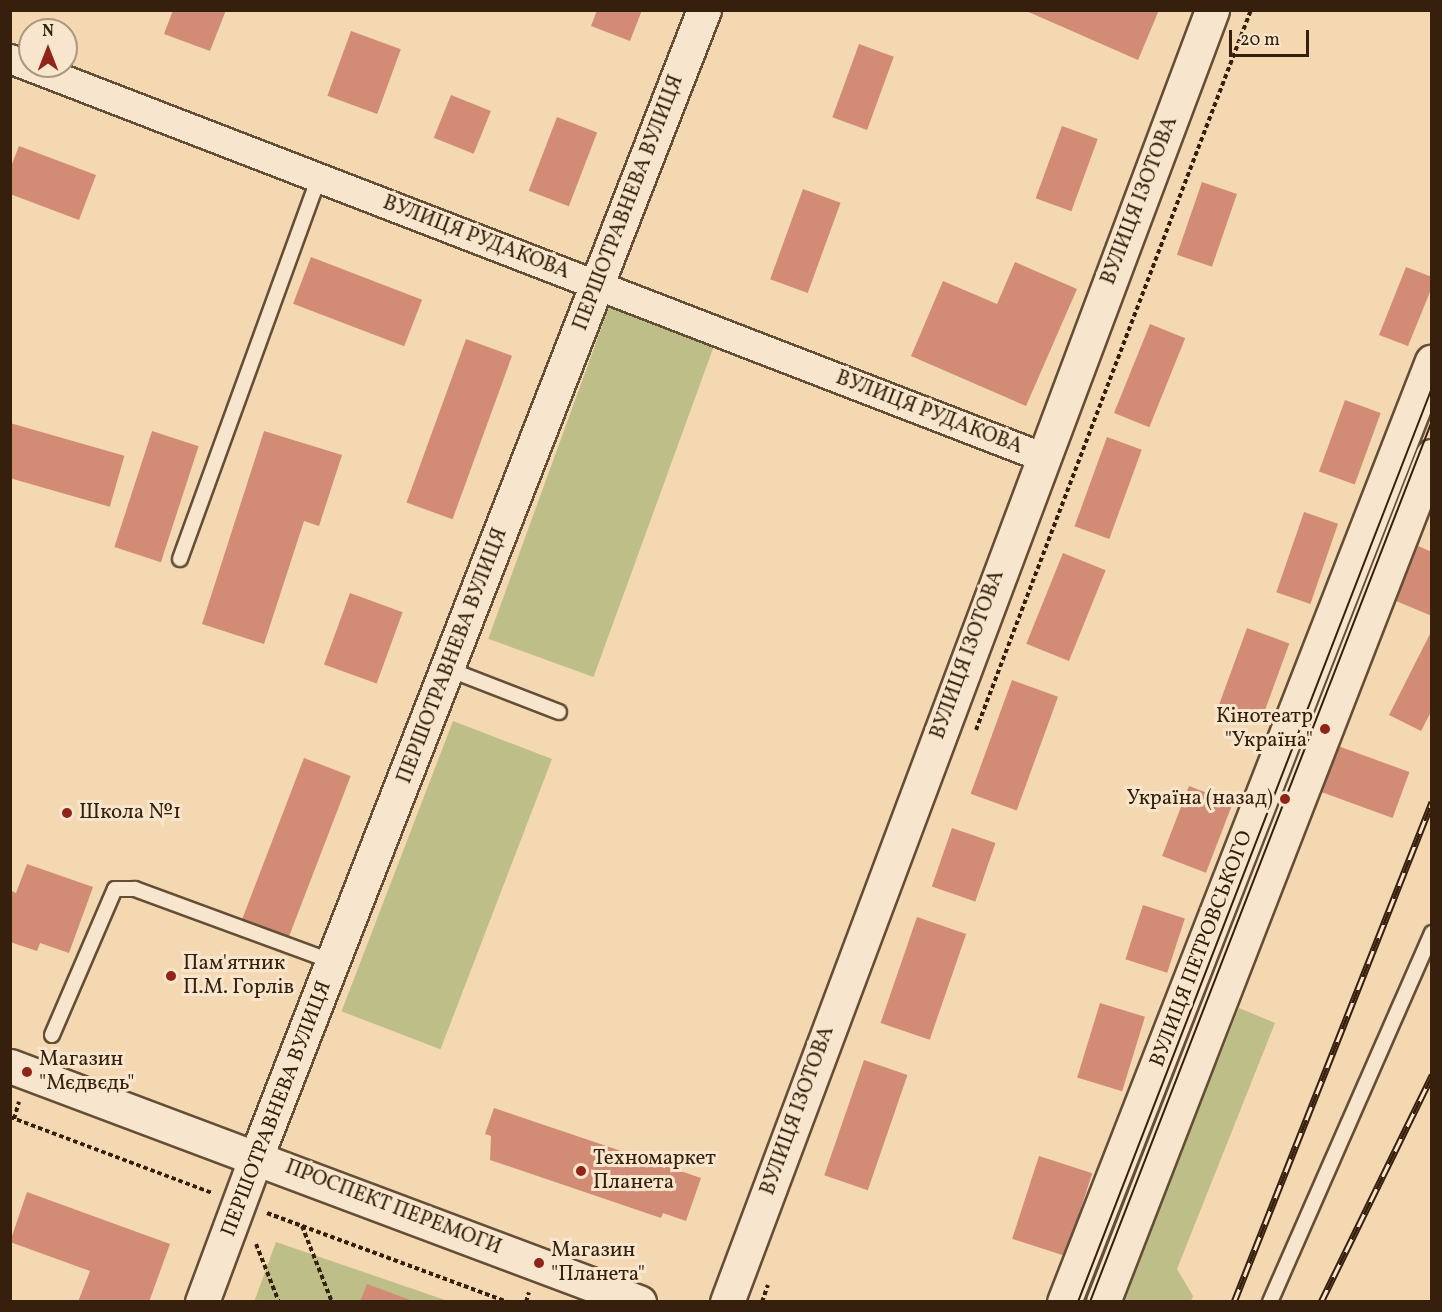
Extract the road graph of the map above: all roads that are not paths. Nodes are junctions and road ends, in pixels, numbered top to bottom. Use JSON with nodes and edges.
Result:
{"nodes":[{"id":1,"x":704,"y":10,"type":"edge"},
{"id":2,"x":1212,"y":10,"type":"edge"},
{"id":3,"x":10,"y":59,"type":"edge"},
{"id":4,"x":319,"y":178,"type":"junction"},
{"id":5,"x":597,"y":285,"type":"junction"},
{"id":6,"x":1431,"y":361,"type":"edge"},
{"id":7,"x":1431,"y":456,"type":"edge"},
{"id":8,"x":1042,"y":457,"type":"junction"},
{"id":9,"x":180,"y":559,"type":"dead end"},
{"id":10,"x":448,"y":669,"type":"junction"},
{"id":11,"x":560,"y":712,"type":"dead end"},
{"id":12,"x":1431,"y":933,"type":"edge"},
{"id":13,"x":334,"y":963,"type":"junction"},
{"id":14,"x":52,"y":1035,"type":"dead end"},
{"id":15,"x":10,"y":1066,"type":"edge"},
{"id":16,"x":256,"y":1157,"type":"junction"},
{"id":17,"x":202,"y":1302,"type":"edge"},
{"id":18,"x":639,"y":1302,"type":"edge"},
{"id":19,"x":726,"y":1302,"type":"edge"},
{"id":20,"x":1064,"y":1302,"type":"edge"},
{"id":21,"x":1103,"y":1302,"type":"edge"},
{"id":22,"x":1270,"y":1302,"type":"edge"}],
"edges":[{"from":1,"to":5,"type":"main road","name":"ПЕРШОТРАВНЕВА ВУЛИЦЯ"},
{"from":2,"to":8,"type":"main road","name":"ВУЛИЦЯ ІЗОТОВА"},
{"from":3,"to":4,"type":"street","name":"ВУЛИЦЯ РУДАКОВА"},
{"from":4,"to":5,"type":"street","name":"ВУЛИЦЯ РУДАКОВА"},
{"from":4,"to":9,"type":"lane"},
{"from":5,"to":8,"type":"street","name":"ВУЛИЦЯ РУДАКОВА"},
{"from":5,"to":10,"type":"main road","name":"ПЕРШОТРАВНЕВА ВУЛИЦЯ"},
{"from":6,"to":20,"type":"main road","name":"ВУЛИЦЯ ПЕТРОВСЬКОГО"},
{"from":7,"to":21,"type":"main road","name":"ВУЛИЦЯ ПЕТРОВСЬКОГО"},
{"from":8,"to":19,"type":"main road","name":"ВУЛИЦЯ ІЗОТОВА"},
{"from":10,"to":11,"type":"lane"},
{"from":10,"to":13,"type":"main road","name":"ПЕРШОТРАВНЕВА ВУЛИЦЯ"},
{"from":12,"to":22,"type":"lane"},
{"from":13,"to":14,"type":"lane"},
{"from":13,"to":16,"type":"main road","name":"ПЕРШОТРАВНЕВА ВУЛИЦЯ"},
{"from":15,"to":16,"type":"main road","name":"ПРОСПЕКТ ПЕРЕМОГИ"},
{"from":16,"to":17,"type":"main road","name":"ПЕРШОТРАВНЕВА ВУЛИЦЯ"},
{"from":16,"to":18,"type":"main road","name":"ПРОСПЕКТ ПЕРЕМОГИ"}]}
